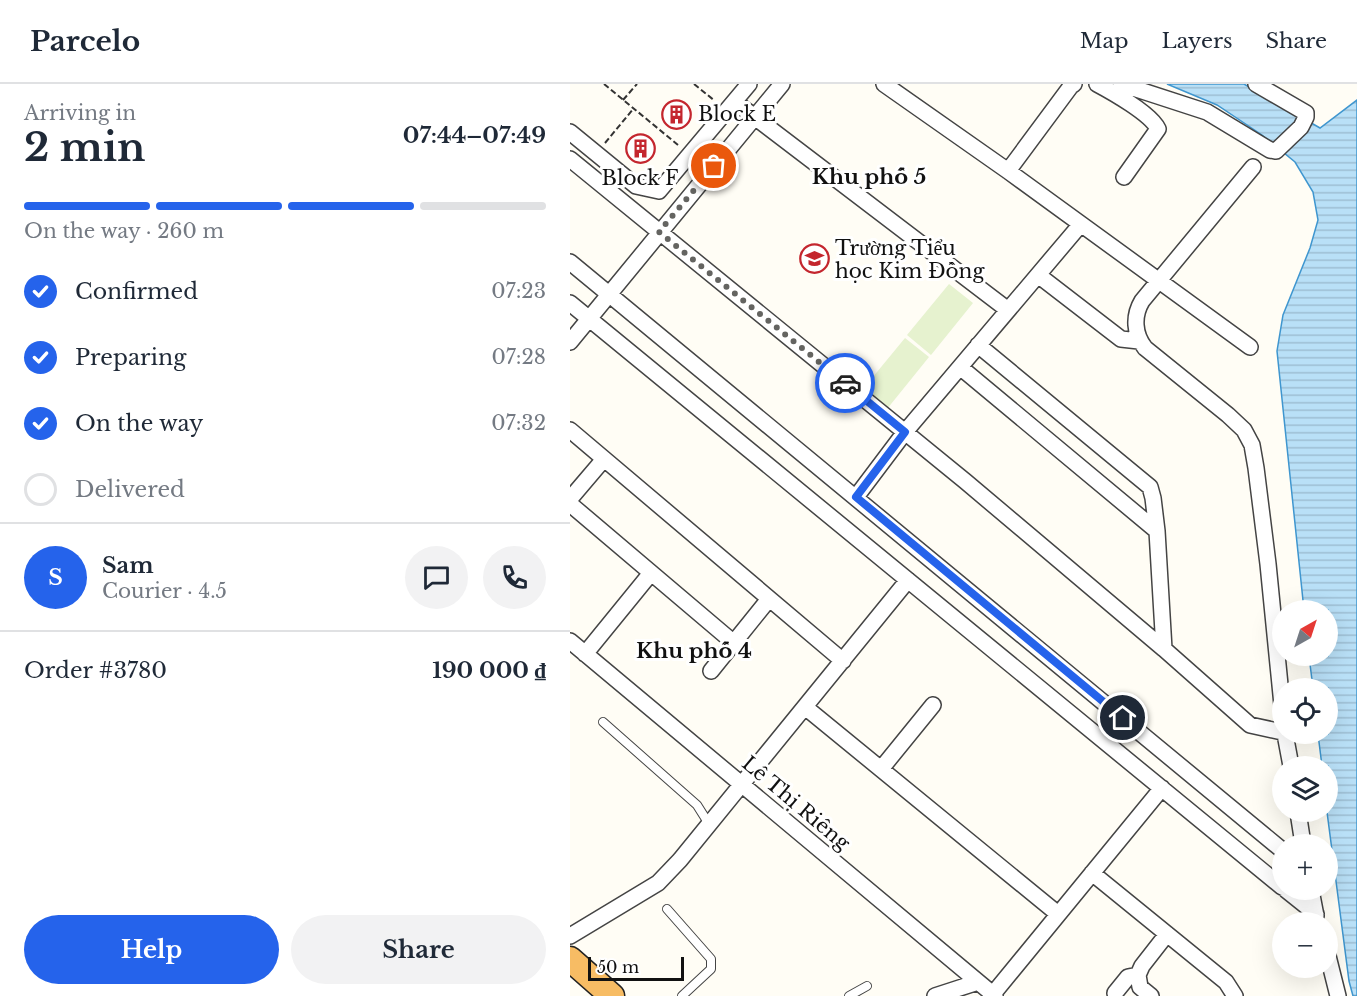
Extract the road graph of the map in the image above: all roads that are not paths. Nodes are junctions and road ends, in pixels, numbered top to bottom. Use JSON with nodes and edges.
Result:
{"nodes":[{"id":1,"x":749,"y":84,"type":"edge"},
{"id":2,"x":782,"y":84,"type":"edge"},
{"id":3,"x":884,"y":84,"type":"edge"},
{"id":4,"x":1074,"y":84,"type":"edge"},
{"id":5,"x":1097,"y":84,"type":"edge"},
{"id":6,"x":1121,"y":84,"type":"edge"},
{"id":7,"x":1256,"y":84,"type":"edge"},
{"id":8,"x":731,"y":106,"type":"junction"},
{"id":9,"x":754,"y":118,"type":"junction"},
{"id":10,"x":570,"y":132,"type":"edge"},
{"id":11,"x":570,"y":159,"type":"edge"},
{"id":12,"x":1252,"y":167,"type":"dead end"},
{"id":13,"x":1008,"y":171,"type":"junction"},
{"id":14,"x":1124,"y":177,"type":"dead end"},
{"id":15,"x":1081,"y":224,"type":"junction"},
{"id":16,"x":659,"y":232,"type":"junction"},
{"id":17,"x":570,"y":262,"type":"edge"},
{"id":18,"x":1038,"y":275,"type":"junction"},
{"id":19,"x":1158,"y":280,"type":"junction"},
{"id":20,"x":609,"y":294,"type":"junction"},
{"id":21,"x":570,"y":303,"type":"edge"},
{"id":22,"x":1008,"y":310,"type":"junction"},
{"id":23,"x":589,"y":319,"type":"junction"},
{"id":24,"x":1139,"y":341,"type":"junction"},
{"id":25,"x":570,"y":342,"type":"edge"},
{"id":26,"x":978,"y":345,"type":"junction"},
{"id":27,"x":1250,"y":348,"type":"dead end"},
{"id":28,"x":960,"y":367,"type":"junction"},
{"id":29,"x":570,"y":430,"type":"edge"},
{"id":30,"x":905,"y":432,"type":"junction"},
{"id":31,"x":604,"y":459,"type":"junction"},
{"id":32,"x":856,"y":497,"type":"junction"},
{"id":33,"x":570,"y":499,"type":"edge"},
{"id":34,"x":570,"y":504,"type":"edge"},
{"id":35,"x":1157,"y":531,"type":"junction"},
{"id":36,"x":651,"y":573,"type":"junction"},
{"id":37,"x":908,"y":580,"type":"junction"},
{"id":38,"x":769,"y":599,"type":"junction"},
{"id":39,"x":570,"y":641,"type":"edge"},
{"id":40,"x":734,"y":643,"type":"junction"},
{"id":41,"x":1164,"y":649,"type":"junction"},
{"id":42,"x":585,"y":654,"type":"junction"},
{"id":43,"x":843,"y":661,"type":"junction"},
{"id":44,"x":711,"y":670,"type":"dead end"},
{"id":45,"x":1279,"y":678,"type":"edge"},
{"id":46,"x":933,"y":705,"type":"dead end"},
{"id":47,"x":805,"y":707,"type":"junction"},
{"id":48,"x":603,"y":722,"type":"dead end"},
{"id":49,"x":1272,"y":730,"type":"edge"},
{"id":50,"x":881,"y":769,"type":"junction"},
{"id":51,"x":742,"y":784,"type":"junction"},
{"id":52,"x":1162,"y":788,"type":"junction"},
{"id":53,"x":709,"y":824,"type":"junction"},
{"id":54,"x":1272,"y":842,"type":"edge"},
{"id":55,"x":1092,"y":873,"type":"junction"},
{"id":56,"x":1272,"y":878,"type":"edge"},
{"id":57,"x":1297,"y":900,"type":"edge"},
{"id":58,"x":667,"y":909,"type":"dead end"},
{"id":59,"x":1310,"y":912,"type":"edge"},
{"id":60,"x":1058,"y":914,"type":"junction"},
{"id":61,"x":1167,"y":934,"type":"junction"},
{"id":62,"x":570,"y":936,"type":"edge"},
{"id":63,"x":570,"y":958,"type":"edge"},
{"id":64,"x":570,"y":975,"type":"edge"},
{"id":65,"x":1138,"y":975,"type":"junction"},
{"id":66,"x":1334,"y":978,"type":"edge"},
{"id":67,"x":978,"y":981,"type":"junction"},
{"id":68,"x":867,"y":986,"type":"dead end"},
{"id":69,"x":1115,"y":993,"type":"dead end"},
{"id":70,"x":994,"y":995,"type":"edge"},
{"id":71,"x":594,"y":996,"type":"edge"},
{"id":72,"x":612,"y":996,"type":"edge"},
{"id":73,"x":682,"y":996,"type":"edge"},
{"id":74,"x":849,"y":996,"type":"edge"},
{"id":75,"x":935,"y":996,"type":"edge"},
{"id":76,"x":1151,"y":996,"type":"edge"},
{"id":77,"x":1235,"y":996,"type":"edge"},
{"id":78,"x":1338,"y":996,"type":"edge"}],
"edges":[{"from":1,"to":8,"type":"street"},
{"from":2,"to":9,"type":"street"},
{"from":3,"to":13,"type":"street"},
{"from":4,"to":13,"type":"street"},
{"from":5,"to":14,"type":"street"},
{"from":6,"to":7,"type":"street"},
{"from":8,"to":9,"type":"street"},
{"from":8,"to":10,"type":"street"},
{"from":9,"to":16,"type":"street"},
{"from":9,"to":22,"type":"street"},
{"from":11,"to":16,"type":"street"},
{"from":12,"to":19,"type":"street"},
{"from":13,"to":15,"type":"street"},
{"from":15,"to":18,"type":"street"},
{"from":15,"to":19,"type":"street"},
{"from":16,"to":20,"type":"street"},
{"from":16,"to":30,"type":"street"},
{"from":17,"to":20,"type":"street"},
{"from":18,"to":22,"type":"street"},
{"from":18,"to":24,"type":"street"},
{"from":19,"to":24,"type":"street"},
{"from":19,"to":27,"type":"street"},
{"from":20,"to":23,"type":"street"},
{"from":20,"to":32,"type":"street"},
{"from":21,"to":23,"type":"street"},
{"from":22,"to":26,"type":"street"},
{"from":23,"to":25,"type":"street"},
{"from":23,"to":37,"type":"street"},
{"from":24,"to":45,"type":"street"},
{"from":26,"to":28,"type":"street"},
{"from":26,"to":35,"type":"street"},
{"from":28,"to":30,"type":"street"},
{"from":28,"to":35,"type":"street"},
{"from":29,"to":31,"type":"street"},
{"from":30,"to":32,"type":"street"},
{"from":30,"to":41,"type":"street"},
{"from":31,"to":33,"type":"street"},
{"from":31,"to":38,"type":"street"},
{"from":32,"to":54,"type":"street"},
{"from":34,"to":36,"type":"street"},
{"from":35,"to":41,"type":"street"},
{"from":36,"to":40,"type":"street"},
{"from":36,"to":42,"type":"street"},
{"from":37,"to":43,"type":"street"},
{"from":37,"to":52,"type":"street"},
{"from":38,"to":40,"type":"street"},
{"from":38,"to":43,"type":"street"},
{"from":39,"to":42,"type":"street","name":"Lê Thị Riêng"},
{"from":40,"to":44,"type":"street"},
{"from":41,"to":49,"type":"street"},
{"from":42,"to":51,"type":"street","name":"Lê Thị Riêng"},
{"from":43,"to":47,"type":"street"},
{"from":46,"to":50,"type":"street"},
{"from":47,"to":50,"type":"street"},
{"from":47,"to":51,"type":"street"},
{"from":48,"to":53,"type":"lane"},
{"from":50,"to":60,"type":"street"},
{"from":51,"to":53,"type":"street"},
{"from":51,"to":67,"type":"street","name":"Lê Thị Riêng"},
{"from":52,"to":55,"type":"street"},
{"from":52,"to":56,"type":"street"},
{"from":53,"to":62,"type":"street"},
{"from":55,"to":60,"type":"street"},
{"from":55,"to":61,"type":"street"},
{"from":57,"to":59,"type":"street"},
{"from":58,"to":73,"type":"lane"},
{"from":60,"to":70,"type":"street"},
{"from":61,"to":65,"type":"street"},
{"from":61,"to":77,"type":"street"},
{"from":63,"to":72,"type":"highway"},
{"from":64,"to":71,"type":"highway"},
{"from":65,"to":69,"type":"street"},
{"from":65,"to":76,"type":"street"},
{"from":66,"to":78,"type":"street"},
{"from":67,"to":70,"type":"street","name":"Lê Thị Riêng"},
{"from":67,"to":75,"type":"street"},
{"from":68,"to":74,"type":"lane"}]}
